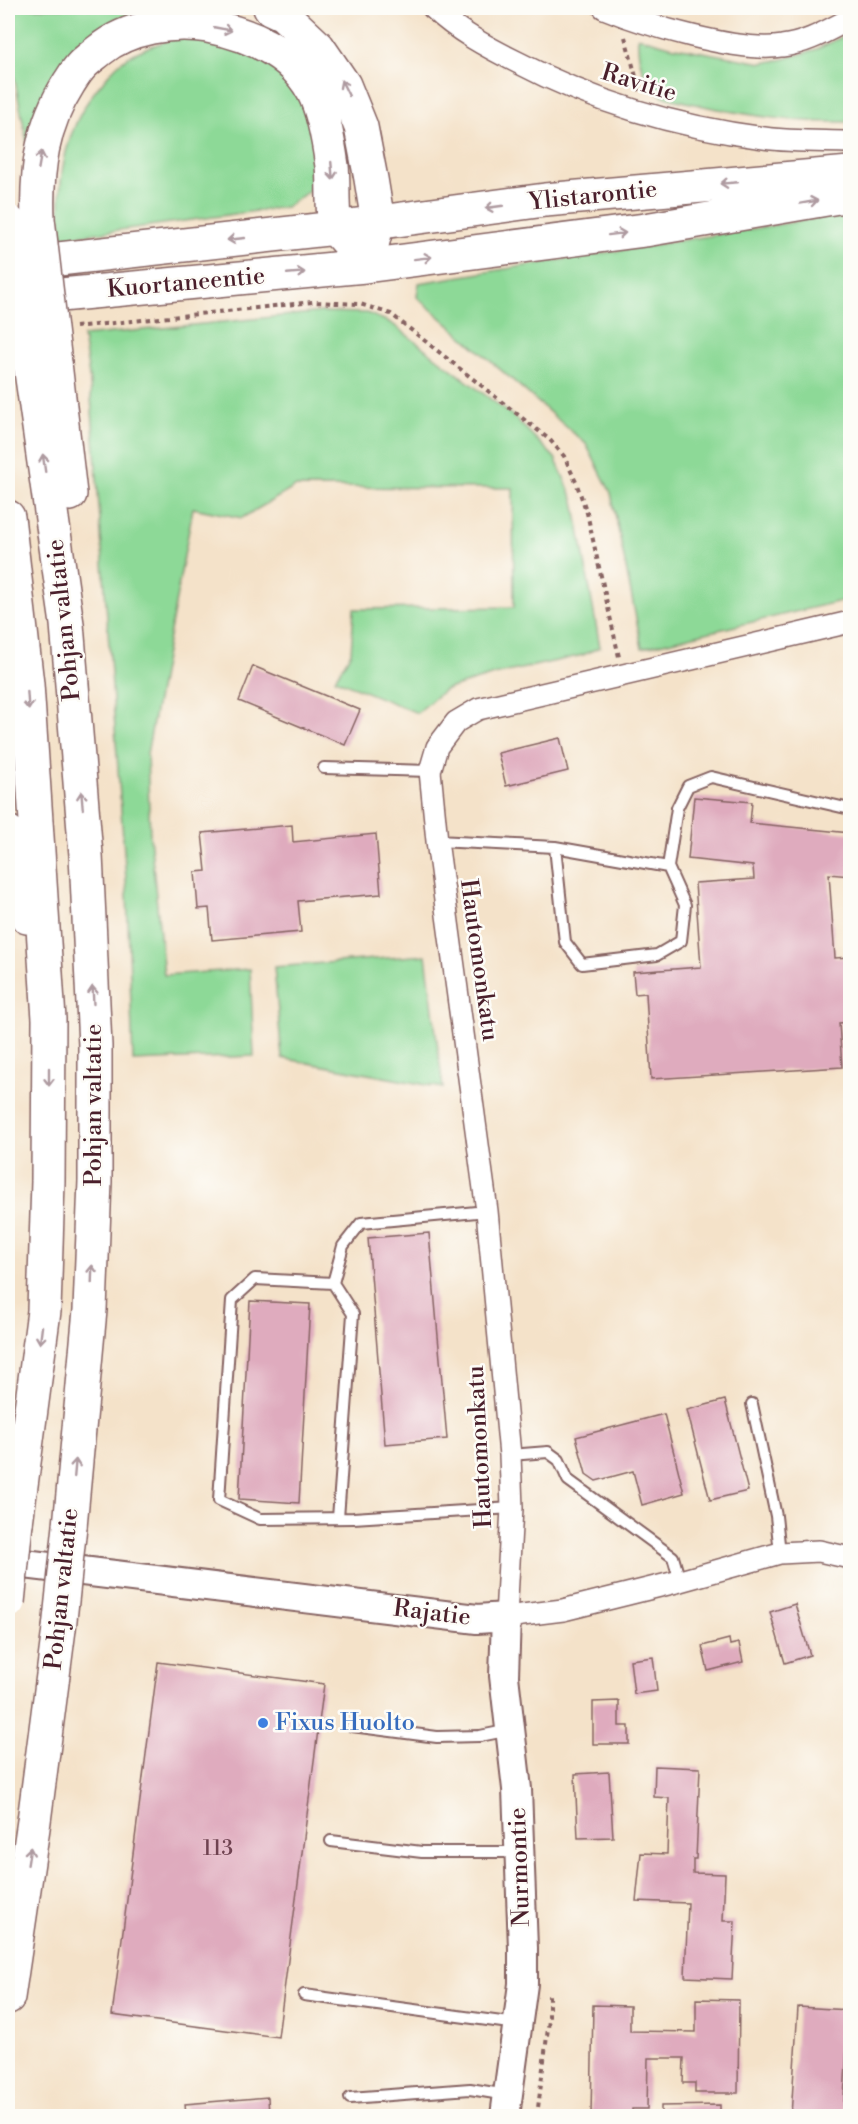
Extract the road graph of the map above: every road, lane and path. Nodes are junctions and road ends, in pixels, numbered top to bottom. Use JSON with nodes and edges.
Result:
{"nodes":[{"id":1,"x":270,"y":8,"type":"edge"},
{"id":2,"x":433,"y":8,"type":"edge"},
{"id":3,"x":615,"y":10,"type":"edge"},
{"id":4,"x":850,"y":19,"type":"edge"},
{"id":5,"x":648,"y":114,"type":"junction"},
{"id":6,"x":850,"y":142,"type":"edge"},
{"id":7,"x":850,"y":172,"type":"edge"},
{"id":8,"x":850,"y":195,"type":"edge"},
{"id":9,"x":18,"y":218,"type":"edge"},
{"id":10,"x":378,"y":222,"type":"junction"},
{"id":11,"x":336,"y":228,"type":"junction"},
{"id":12,"x":8,"y":265,"type":"edge"},
{"id":13,"x":365,"y":266,"type":"junction"},
{"id":14,"x":8,"y":300,"type":"edge"},
{"id":15,"x":66,"y":328,"type":"dead end"},
{"id":16,"x":8,"y":517,"type":"edge"},
{"id":17,"x":850,"y":621,"type":"edge"},
{"id":18,"x":622,"y":675,"type":"junction"},
{"id":19,"x":324,"y":768,"type":"dead end"},
{"id":20,"x":430,"y":771,"type":"junction"},
{"id":21,"x":850,"y":809,"type":"edge"},
{"id":22,"x":8,"y":832,"type":"edge"},
{"id":23,"x":437,"y":841,"type":"junction"},
{"id":24,"x":555,"y":847,"type":"junction"},
{"id":25,"x":668,"y":867,"type":"junction"},
{"id":26,"x":49,"y":1019,"type":"junction"},
{"id":27,"x":488,"y":1211,"type":"junction"},
{"id":28,"x":333,"y":1283,"type":"junction"},
{"id":29,"x":752,"y":1404,"type":"dead end"},
{"id":30,"x":510,"y":1455,"type":"junction"},
{"id":31,"x":512,"y":1508,"type":"junction"},
{"id":32,"x":338,"y":1518,"type":"junction"},
{"id":33,"x":780,"y":1553,"type":"junction"},
{"id":34,"x":850,"y":1558,"type":"edge"},
{"id":35,"x":8,"y":1562,"type":"edge"},
{"id":36,"x":680,"y":1581,"type":"junction"},
{"id":37,"x":8,"y":1602,"type":"edge"},
{"id":38,"x":506,"y":1617,"type":"junction"},
{"id":39,"x":352,"y":1726,"type":"dead end"},
{"id":40,"x":511,"y":1730,"type":"junction"},
{"id":41,"x":331,"y":1841,"type":"dead end"},
{"id":42,"x":520,"y":1852,"type":"junction"},
{"id":43,"x":304,"y":1995,"type":"dead end"},
{"id":44,"x":8,"y":1997,"type":"edge"},
{"id":45,"x":517,"y":2024,"type":"junction"},
{"id":46,"x":350,"y":2098,"type":"dead end"},
{"id":47,"x":506,"y":2106,"type":"edge"}],
"edges":[{"from":10,"to":1,"type":"highway","one_way":true},
{"from":2,"to":5,"type":"street","name":"Ravitie"},
{"from":3,"to":4,"type":"street"},
{"from":3,"to":5,"type":"path"},
{"from":5,"to":6,"type":"street","name":"Ravitie"},
{"from":7,"to":10,"type":"highway","name":"Ylistarontie","one_way":true},
{"from":13,"to":8,"type":"highway","name":"Ylistarontie","one_way":true},
{"from":9,"to":11,"type":"highway","name":"Pohjan valtatie","one_way":true},
{"from":44,"to":9,"type":"highway","name":"Pohjan valtatie","one_way":true,"bridge":true},
{"from":10,"to":11,"type":"highway","name":"Ylistarontie"},
{"from":10,"to":13,"type":"highway"},
{"from":11,"to":12,"type":"highway","name":"Kuortaneentie","one_way":true},
{"from":11,"to":13,"type":"highway"},
{"from":14,"to":13,"type":"highway","name":"Kuortaneentie","one_way":true},
{"from":15,"to":18,"type":"path"},
{"from":16,"to":26,"type":"highway","name":"Pohjan valtatie","one_way":true},
{"from":17,"to":18,"type":"street","name":"Hautomonkatu"},
{"from":18,"to":20,"type":"street","name":"Hautomonkatu"},
{"from":19,"to":20,"type":"lane"},
{"from":20,"to":23,"type":"street","name":"Hautomonkatu"},
{"from":21,"to":25,"type":"lane"},
{"from":22,"to":26,"type":"highway"},
{"from":23,"to":24,"type":"lane"},
{"from":23,"to":27,"type":"street","name":"Hautomonkatu"},
{"from":24,"to":25,"type":"lane"},
{"from":24,"to":25,"type":"lane"},
{"from":26,"to":37,"type":"highway","name":"Pohjan valtatie","one_way":true,"bridge":true},
{"from":27,"to":28,"type":"lane"},
{"from":27,"to":30,"type":"street","name":"Hautomonkatu"},
{"from":28,"to":32,"type":"lane"},
{"from":28,"to":32,"type":"lane"},
{"from":29,"to":33,"type":"lane"},
{"from":30,"to":31,"type":"street","name":"Hautomonkatu"},
{"from":30,"to":36,"type":"lane"},
{"from":31,"to":32,"type":"lane"},
{"from":31,"to":38,"type":"street","name":"Hautomonkatu"},
{"from":33,"to":34,"type":"street","name":"Rajatie"},
{"from":33,"to":36,"type":"street","name":"Rajatie"},
{"from":35,"to":38,"type":"street","name":"Rajatie"},
{"from":36,"to":38,"type":"street","name":"Rajatie"},
{"from":38,"to":40,"type":"street","name":"Nurmontie"},
{"from":39,"to":40,"type":"lane"},
{"from":40,"to":42,"type":"street","name":"Nurmontie"},
{"from":41,"to":42,"type":"lane"},
{"from":42,"to":45,"type":"street","name":"Nurmontie"},
{"from":43,"to":45,"type":"lane"},
{"from":45,"to":47,"type":"street","name":"Nurmontie"},
{"from":46,"to":47,"type":"lane"}]}
